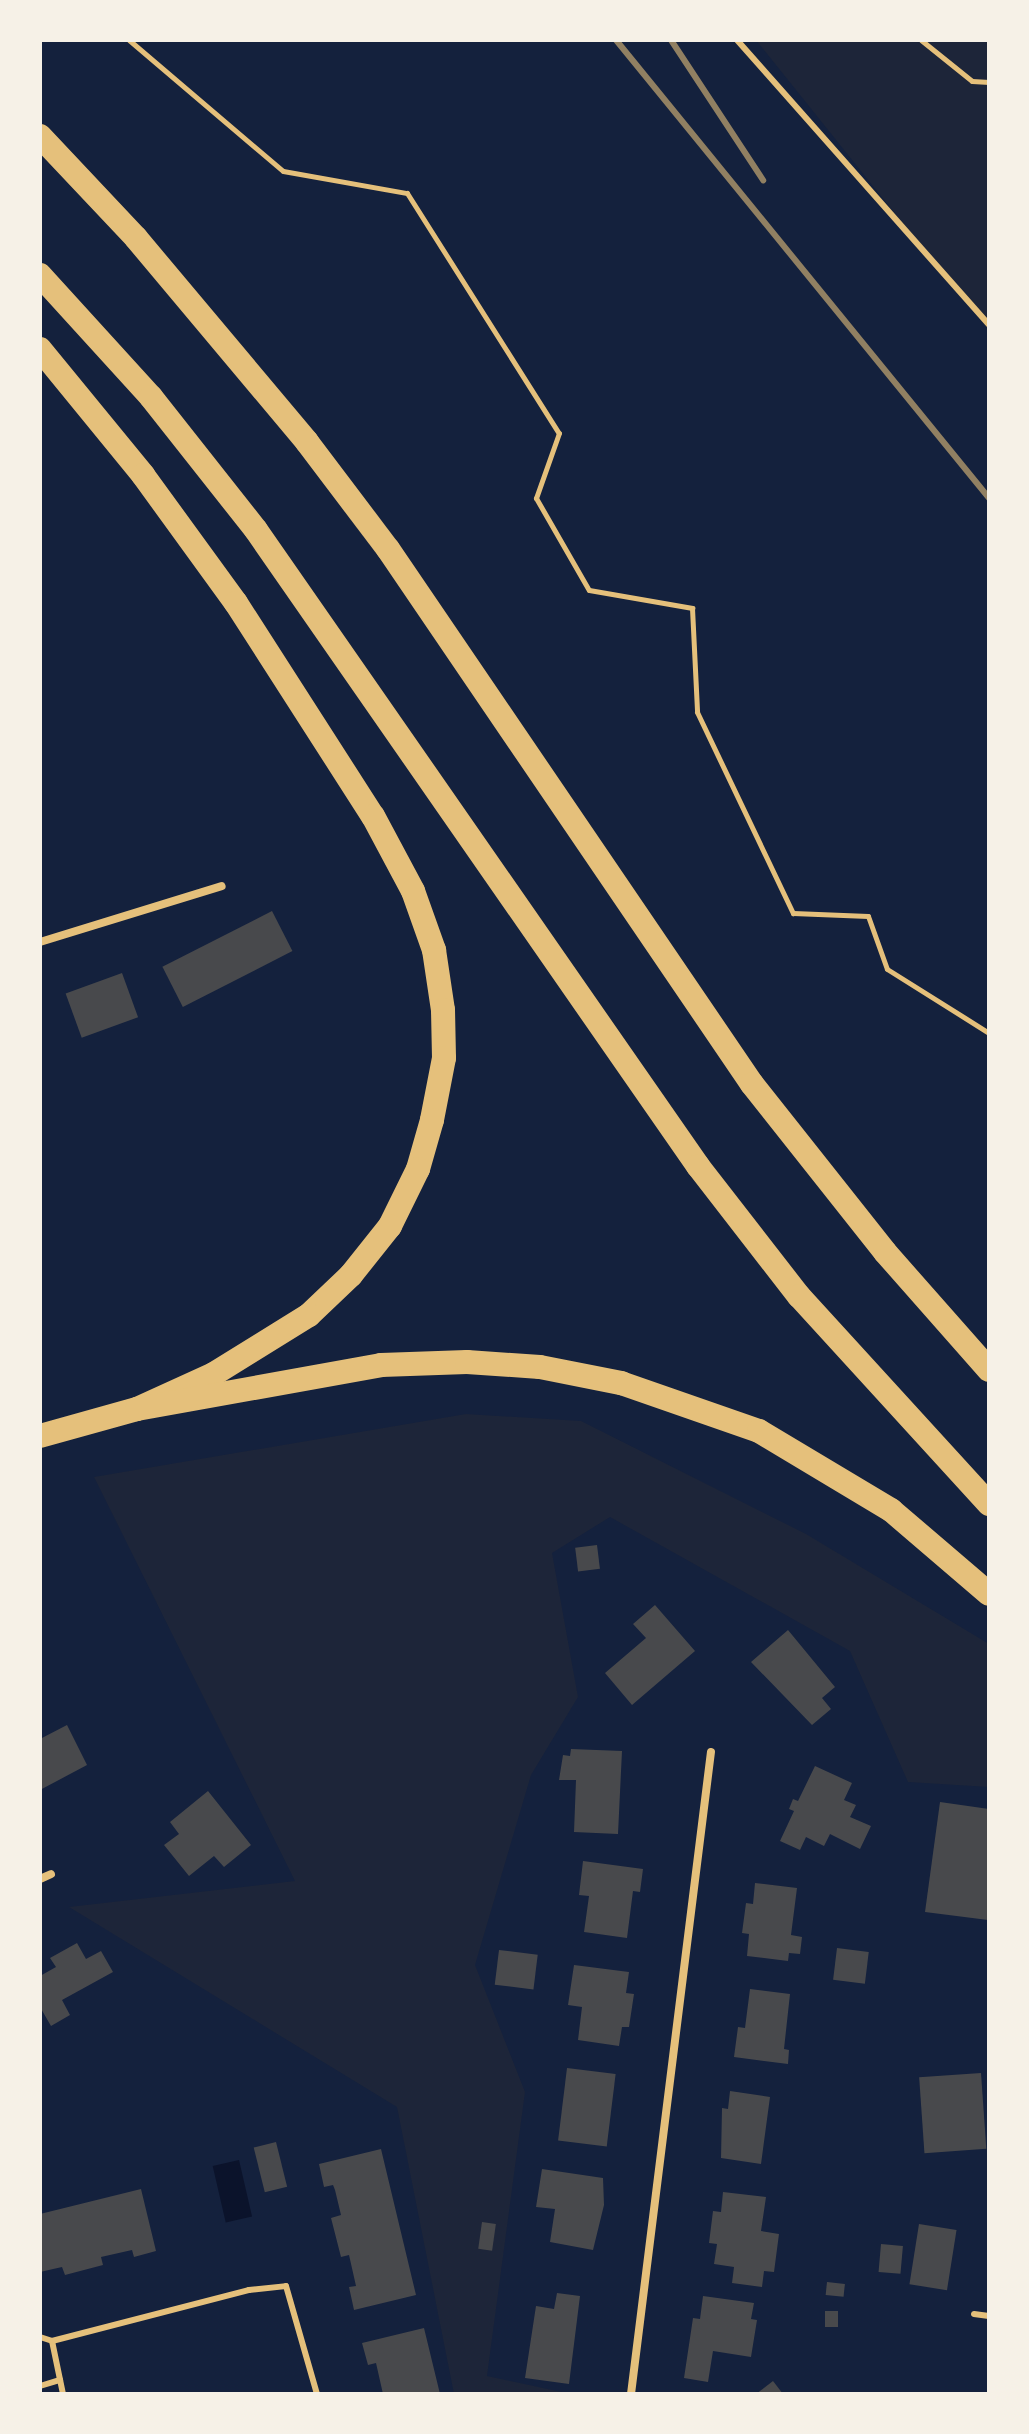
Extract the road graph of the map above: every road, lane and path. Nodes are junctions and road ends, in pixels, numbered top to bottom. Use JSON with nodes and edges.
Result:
{"nodes":[{"id":1,"x":129,"y":40,"type":"edge"},
{"id":2,"x":737,"y":40,"type":"edge"},
{"id":3,"x":921,"y":40,"type":"edge"},
{"id":4,"x":989,"y":82,"type":"edge"},
{"id":5,"x":40,"y":136,"type":"edge"},
{"id":6,"x":40,"y":275,"type":"edge"},
{"id":7,"x":989,"y":325,"type":"edge"},
{"id":8,"x":40,"y":349,"type":"edge"},
{"id":9,"x":222,"y":886,"type":"dead end"},
{"id":10,"x":40,"y":942,"type":"edge"},
{"id":11,"x":989,"y":1033,"type":"edge"},
{"id":12,"x":989,"y":1370,"type":"edge"},
{"id":13,"x":137,"y":1409,"type":"junction"},
{"id":14,"x":40,"y":1436,"type":"edge"},
{"id":15,"x":989,"y":1504,"type":"edge"},
{"id":16,"x":989,"y":1594,"type":"edge"},
{"id":17,"x":711,"y":1752,"type":"dead end"},
{"id":18,"x":51,"y":1874,"type":"dead end"},
{"id":19,"x":40,"y":1879,"type":"edge"},
{"id":20,"x":974,"y":2314,"type":"dead end"},
{"id":21,"x":989,"y":2316,"type":"edge"},
{"id":22,"x":40,"y":2337,"type":"edge"},
{"id":23,"x":52,"y":2341,"type":"junction"},
{"id":24,"x":60,"y":2380,"type":"junction"},
{"id":25,"x":40,"y":2386,"type":"edge"},
{"id":26,"x":63,"y":2394,"type":"edge"},
{"id":27,"x":317,"y":2394,"type":"edge"},
{"id":28,"x":631,"y":2394,"type":"edge"}],
"edges":[{"from":1,"to":11,"type":"path"},
{"from":2,"to":7,"type":"lane"},
{"from":3,"to":4,"type":"path"},
{"from":5,"to":12,"type":"highway"},
{"from":6,"to":15,"type":"highway"},
{"from":8,"to":13,"type":"highway"},
{"from":9,"to":10,"type":"street"},
{"from":13,"to":14,"type":"highway"},
{"from":13,"to":16,"type":"highway"},
{"from":17,"to":28,"type":"street"},
{"from":18,"to":19,"type":"street"},
{"from":20,"to":21,"type":"lane"},
{"from":22,"to":23,"type":"lane"},
{"from":23,"to":24,"type":"lane"},
{"from":23,"to":27,"type":"lane"},
{"from":24,"to":25,"type":"lane"},
{"from":24,"to":26,"type":"lane"}]}
